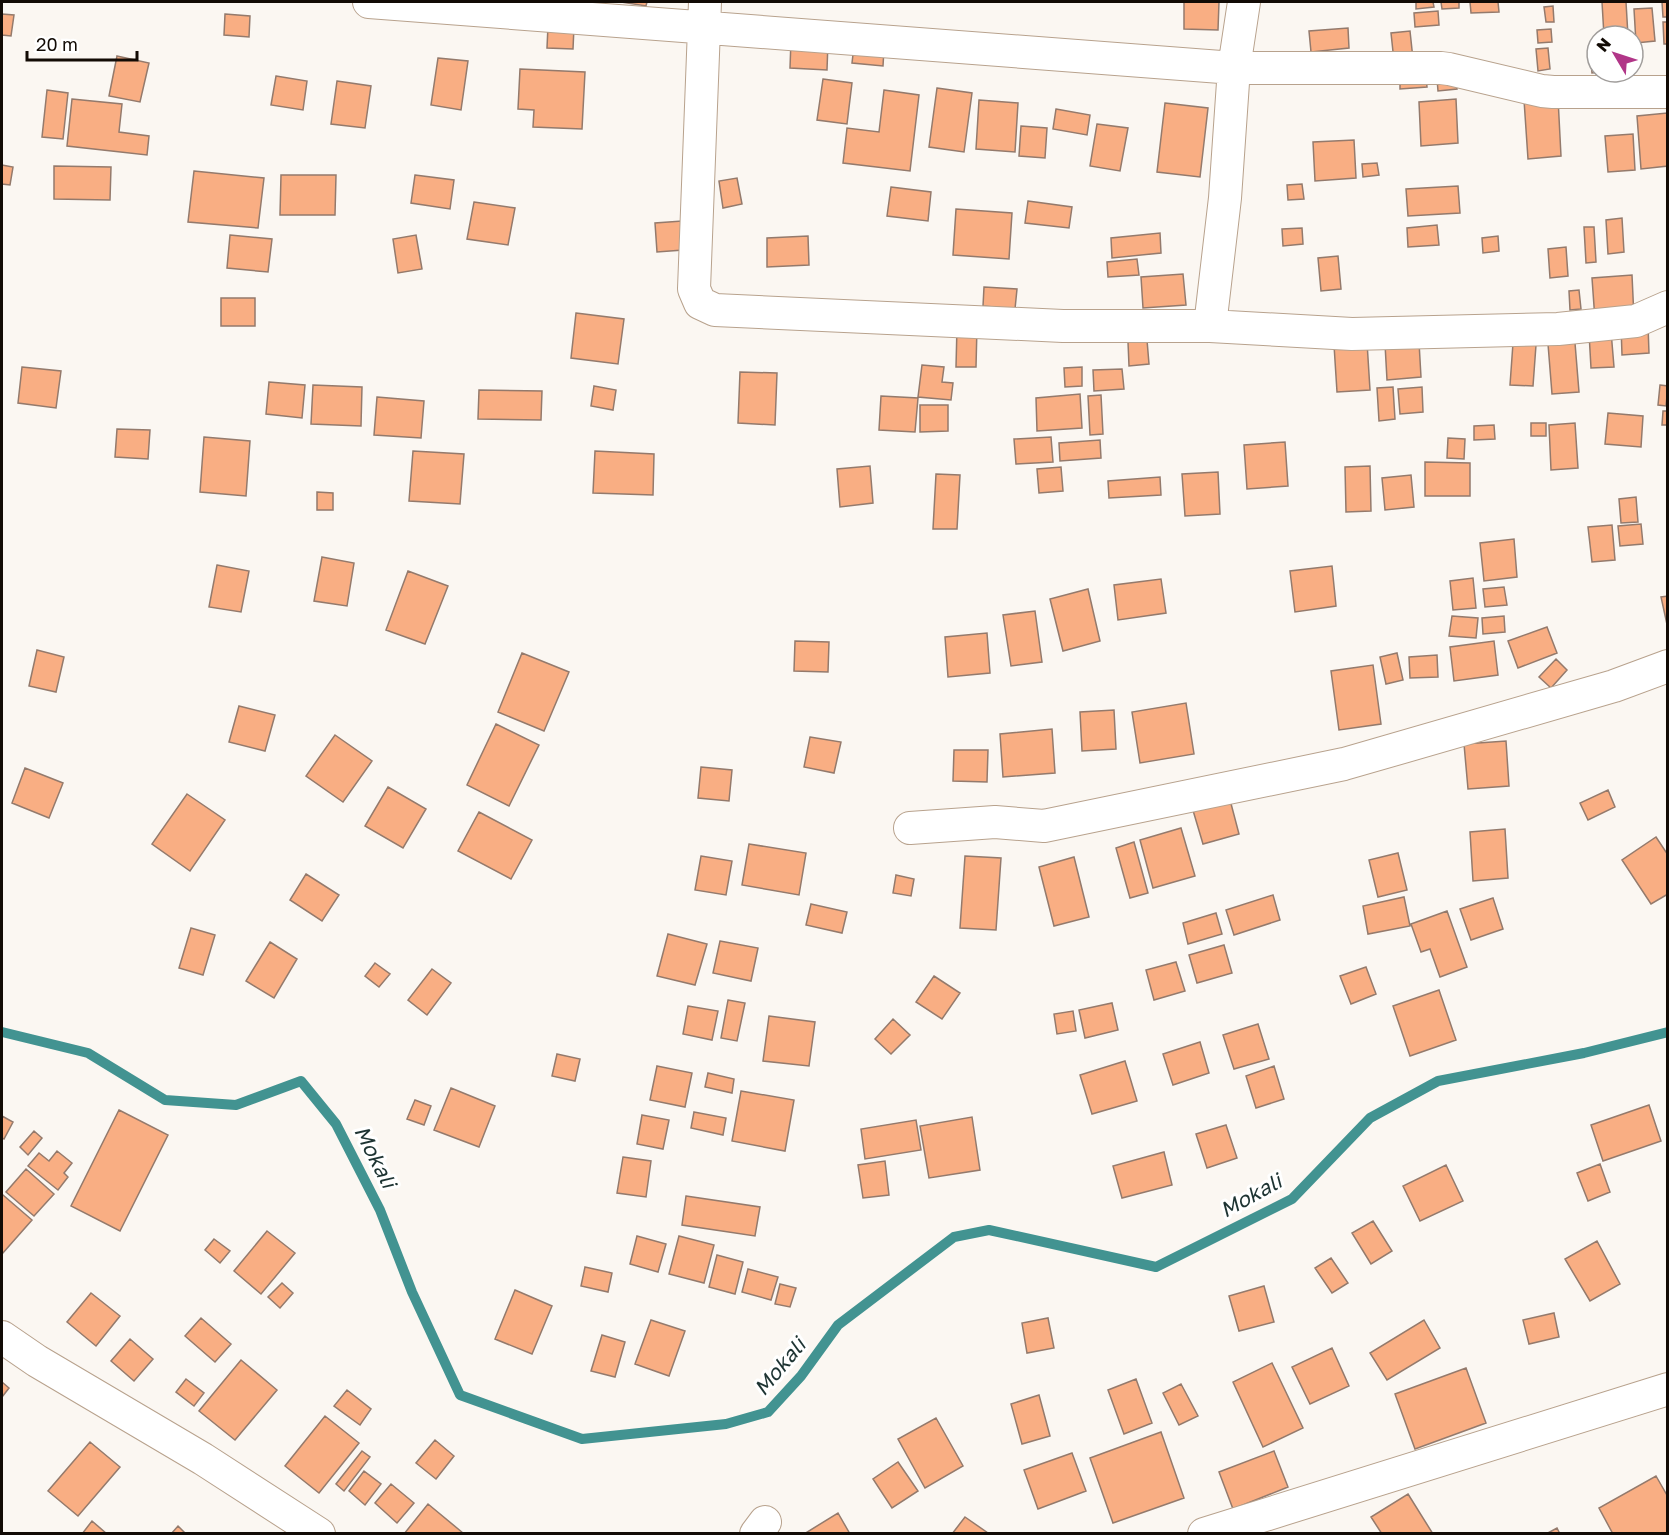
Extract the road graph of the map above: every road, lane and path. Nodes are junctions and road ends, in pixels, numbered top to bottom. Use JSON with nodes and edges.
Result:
{"nodes":[{"id":1,"x":369,"y":2,"type":"edge"},
{"id":2,"x":1244,"y":2,"type":"edge"},
{"id":3,"x":704,"y":14,"type":"edge"},
{"id":4,"x":1234,"y":68,"type":"junction"},
{"id":5,"x":1668,"y":92,"type":"edge"},
{"id":6,"x":1668,"y":307,"type":"edge"},
{"id":7,"x":1210,"y":326,"type":"junction"},
{"id":8,"x":1668,"y":666,"type":"edge"},
{"id":9,"x":910,"y":828,"type":"dead end"},
{"id":10,"x":2,"y":1338,"type":"edge"},
{"id":11,"x":1668,"y":1389,"type":"edge"},
{"id":12,"x":319,"y":1533,"type":"edge"},
{"id":13,"x":1204,"y":1533,"type":"edge"}],
"edges":[{"from":1,"to":3,"type":"street"},
{"from":2,"to":4,"type":"street"},
{"from":3,"to":4,"type":"street"},
{"from":3,"to":7,"type":"street"},
{"from":4,"to":5,"type":"street"},
{"from":4,"to":7,"type":"street"},
{"from":6,"to":7,"type":"street"},
{"from":8,"to":9,"type":"street"},
{"from":10,"to":12,"type":"street"},
{"from":11,"to":13,"type":"street"}]}
